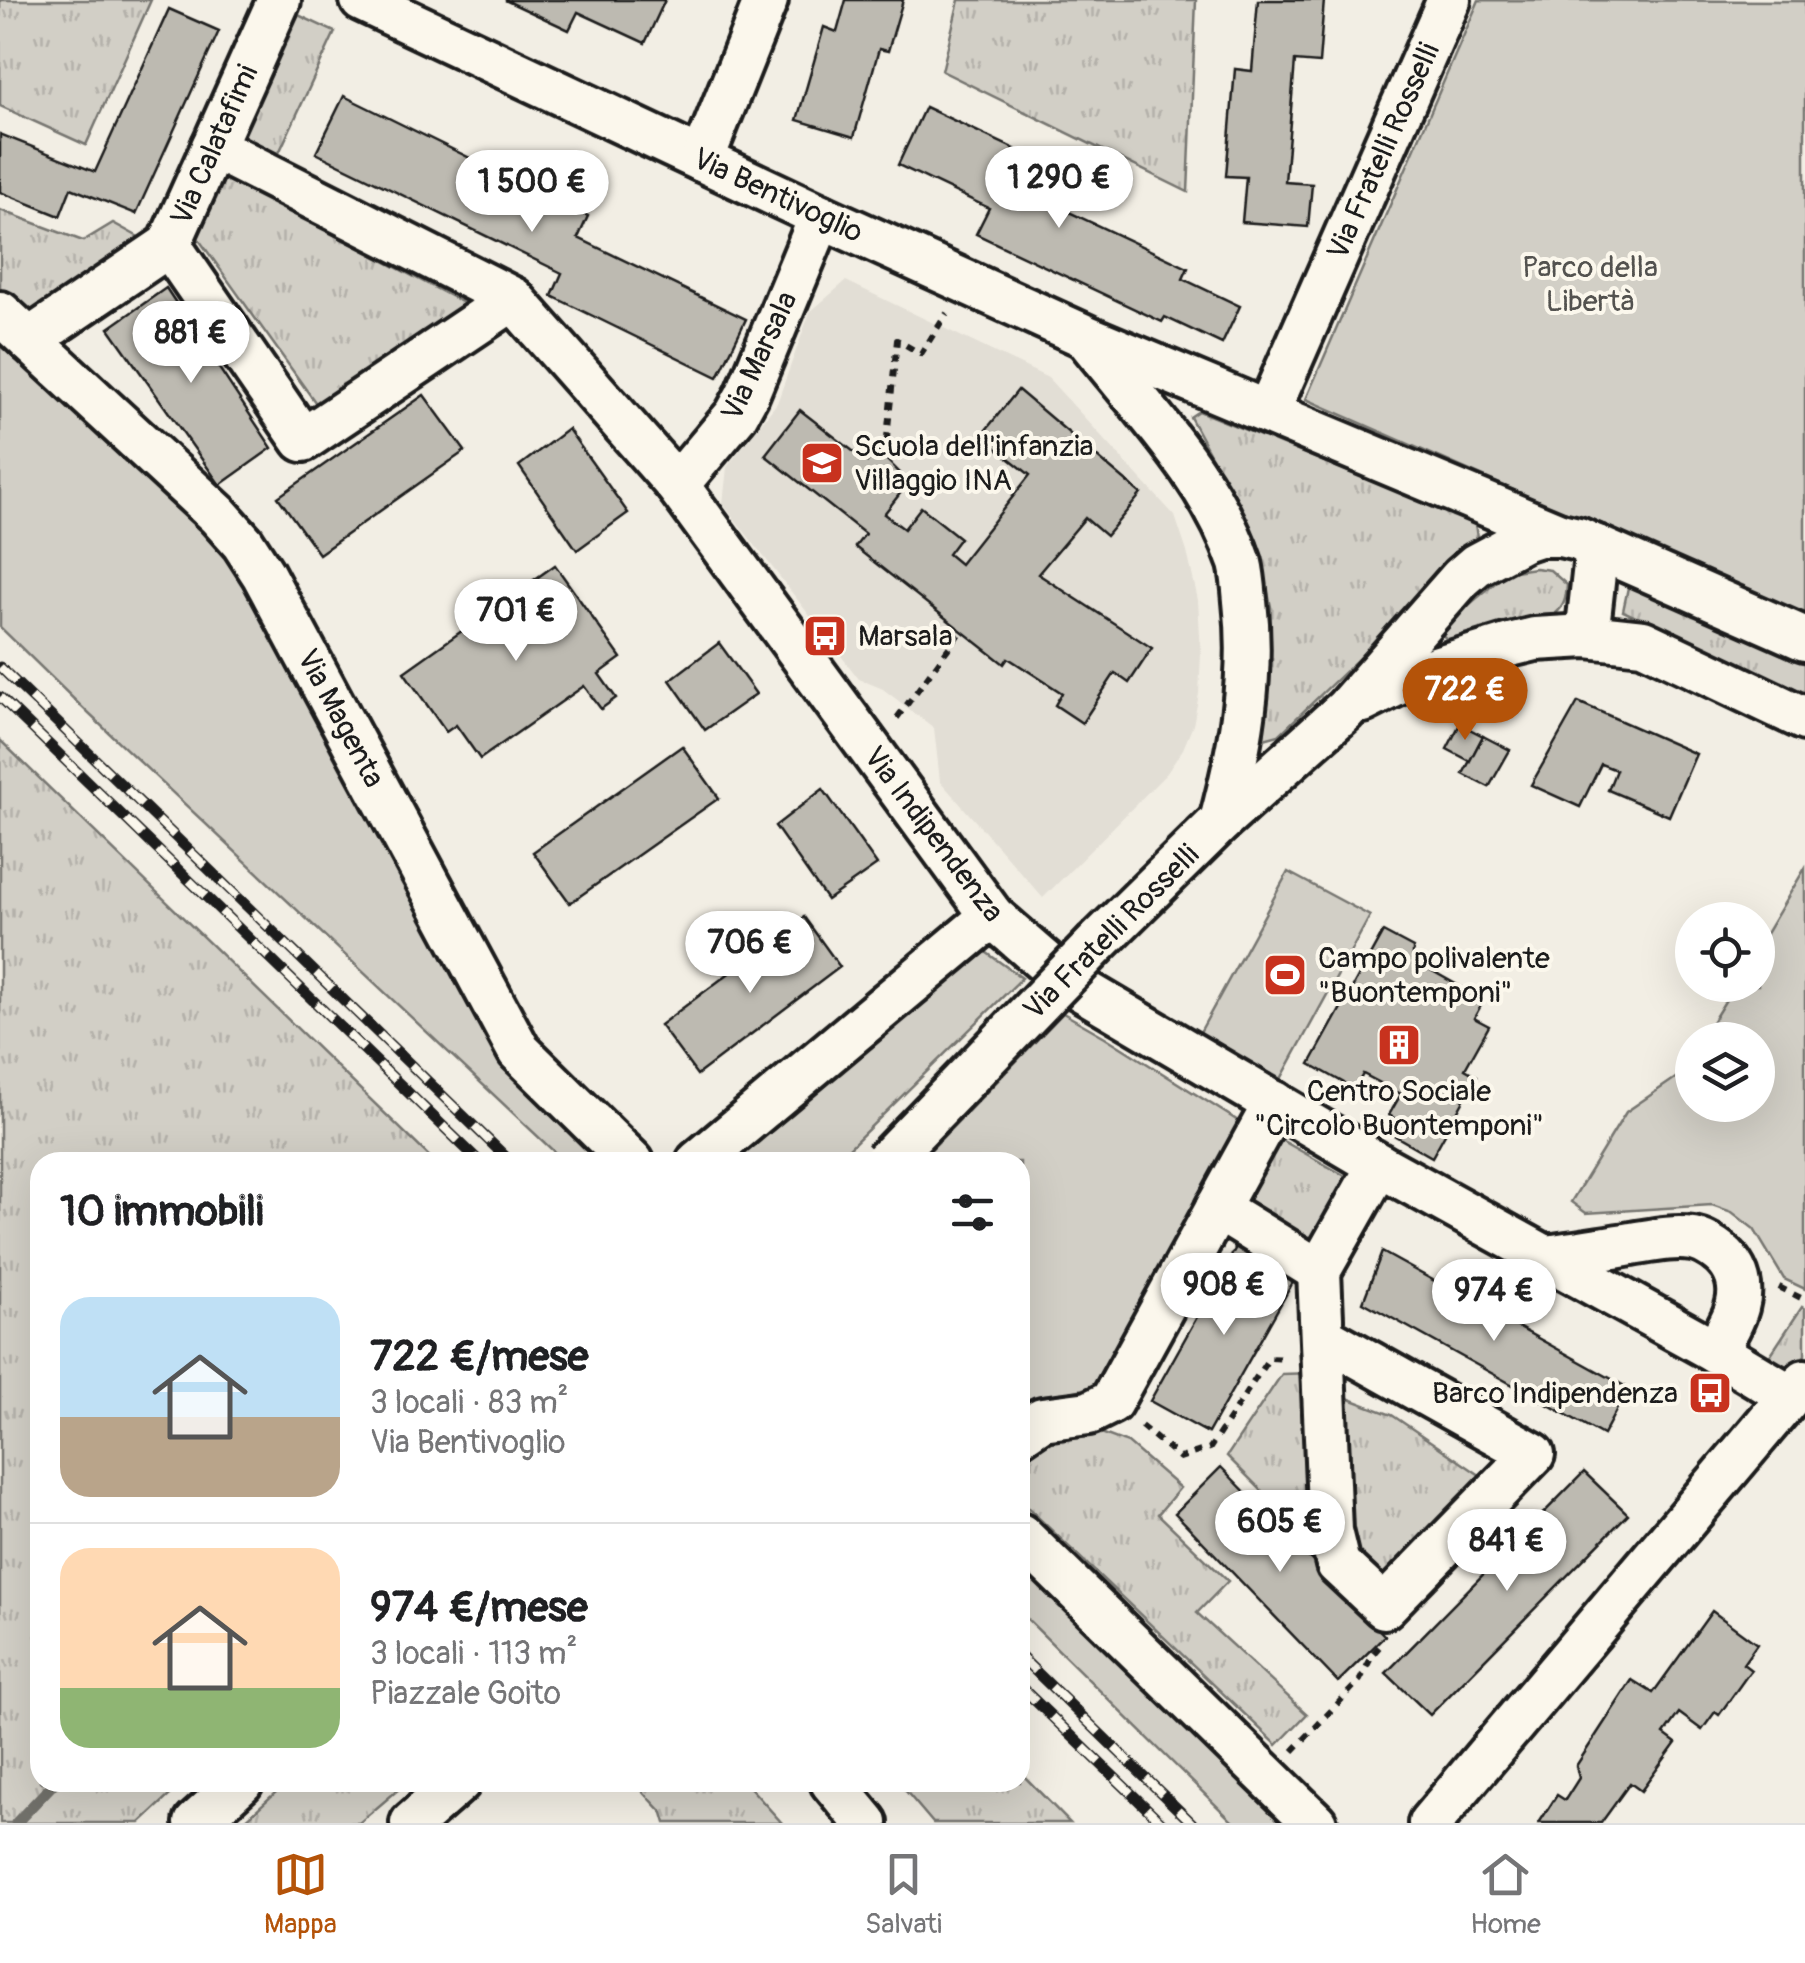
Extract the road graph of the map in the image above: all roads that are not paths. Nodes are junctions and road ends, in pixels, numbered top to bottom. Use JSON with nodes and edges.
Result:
{"nodes":[{"id":1,"x":279,"y":0,"type":"edge"},
{"id":2,"x":362,"y":0,"type":"edge"},
{"id":3,"x":766,"y":0,"type":"edge"},
{"id":4,"x":1449,"y":0,"type":"edge"},
{"id":5,"x":213,"y":146,"type":"junction"},
{"id":6,"x":702,"y":160,"type":"junction"},
{"id":7,"x":821,"y":216,"type":"junction"},
{"id":8,"x":168,"y":245,"type":"junction"},
{"id":9,"x":513,"y":299,"type":"junction"},
{"id":10,"x":14,"y":326,"type":"edge"},
{"id":11,"x":1087,"y":337,"type":"junction"},
{"id":12,"x":1268,"y":412,"type":"junction"},
{"id":13,"x":677,"y":484,"type":"junction"},
{"id":14,"x":1578,"y":541,"type":"junction"},
{"id":15,"x":1587,"y":636,"type":"junction"},
{"id":16,"x":1805,"y":640,"type":"edge"},
{"id":17,"x":1344,"y":710,"type":"junction"},
{"id":18,"x":1805,"y":719,"type":"edge"},
{"id":19,"x":1221,"y":821,"type":"junction"},
{"id":20,"x":992,"y":916,"type":"junction"},
{"id":21,"x":1275,"y":1103,"type":"junction"},
{"id":22,"x":622,"y":1152,"type":"edge"},
{"id":23,"x":710,"y":1152,"type":"edge"},
{"id":24,"x":895,"y":1152,"type":"edge"},
{"id":25,"x":1379,"y":1164,"type":"junction"},
{"id":26,"x":1217,"y":1208,"type":"junction"},
{"id":27,"x":1546,"y":1257,"type":"junction"},
{"id":28,"x":1319,"y":1272,"type":"junction"},
{"id":29,"x":1322,"y":1349,"type":"junction"},
{"id":30,"x":1715,"y":1350,"type":"junction"},
{"id":31,"x":1797,"y":1388,"type":"edge"},
{"id":32,"x":1030,"y":1427,"type":"edge"},
{"id":33,"x":1030,"y":1545,"type":"edge"},
{"id":34,"x":230,"y":1792,"type":"edge"},
{"id":35,"x":448,"y":1792,"type":"edge"},
{"id":36,"x":840,"y":1792,"type":"edge"},
{"id":37,"x":196,"y":1823,"type":"edge"},
{"id":38,"x":412,"y":1823,"type":"edge"},
{"id":39,"x":866,"y":1823,"type":"edge"},
{"id":40,"x":1315,"y":1823,"type":"edge"},
{"id":41,"x":1430,"y":1823,"type":"edge"}],
"edges":[{"from":1,"to":5,"type":"street","name":"Via Calatafimi"},
{"from":2,"to":6,"type":"street","name":"Via Bentivoglio"},
{"from":3,"to":6,"type":"street"},
{"from":4,"to":12,"type":"street","name":"Via Fratelli Rosselli"},
{"from":5,"to":8,"type":"street","name":"Via Calatafimi"},
{"from":5,"to":9,"type":"street"},
{"from":6,"to":7,"type":"street","name":"Via Bentivoglio"},
{"from":7,"to":11,"type":"street","name":"Via Bentivoglio"},
{"from":7,"to":13,"type":"street","name":"Via Marsala"},
{"from":8,"to":9,"type":"street"},
{"from":8,"to":10,"type":"street","name":"Via Calatafimi"},
{"from":9,"to":13,"type":"street","name":"Via Indipendenza"},
{"from":10,"to":22,"type":"street","name":"Via Magenta"},
{"from":11,"to":12,"type":"street","name":"Via Bentivoglio"},
{"from":11,"to":19,"type":"street","name":"Via Bentivoglio"},
{"from":12,"to":14,"type":"street","name":"Via Bentivoglio"},
{"from":13,"to":20,"type":"street","name":"Via Indipendenza"},
{"from":14,"to":15,"type":"street"},
{"from":14,"to":16,"type":"street","name":"Via Bentivoglio"},
{"from":14,"to":17,"type":"street"},
{"from":15,"to":17,"type":"street"},
{"from":15,"to":18,"type":"street"},
{"from":17,"to":19,"type":"street","name":"Via Fratelli Rosselli"},
{"from":19,"to":24,"type":"street","name":"Via Fratelli Rosselli","bridge":true},
{"from":20,"to":21,"type":"street","name":"Via Indipendenza"},
{"from":20,"to":23,"type":"street"},
{"from":21,"to":25,"type":"street","name":"Via Indipendenza"},
{"from":21,"to":26,"type":"street"},
{"from":25,"to":27,"type":"street","name":"Via Indipendenza"},
{"from":25,"to":28,"type":"street"},
{"from":26,"to":28,"type":"street"},
{"from":26,"to":32,"type":"street"},
{"from":27,"to":30,"type":"street","name":"Via Indipendenza"},
{"from":27,"to":30,"type":"street"},
{"from":28,"to":29,"type":"street"},
{"from":29,"to":29,"type":"street"},
{"from":30,"to":31,"type":"street","name":"Via Indipendenza"},
{"from":31,"to":41,"type":"street"},
{"from":33,"to":40,"type":"street"},
{"from":34,"to":37,"type":"street"},
{"from":35,"to":38,"type":"street"},
{"from":36,"to":39,"type":"street"}]}
